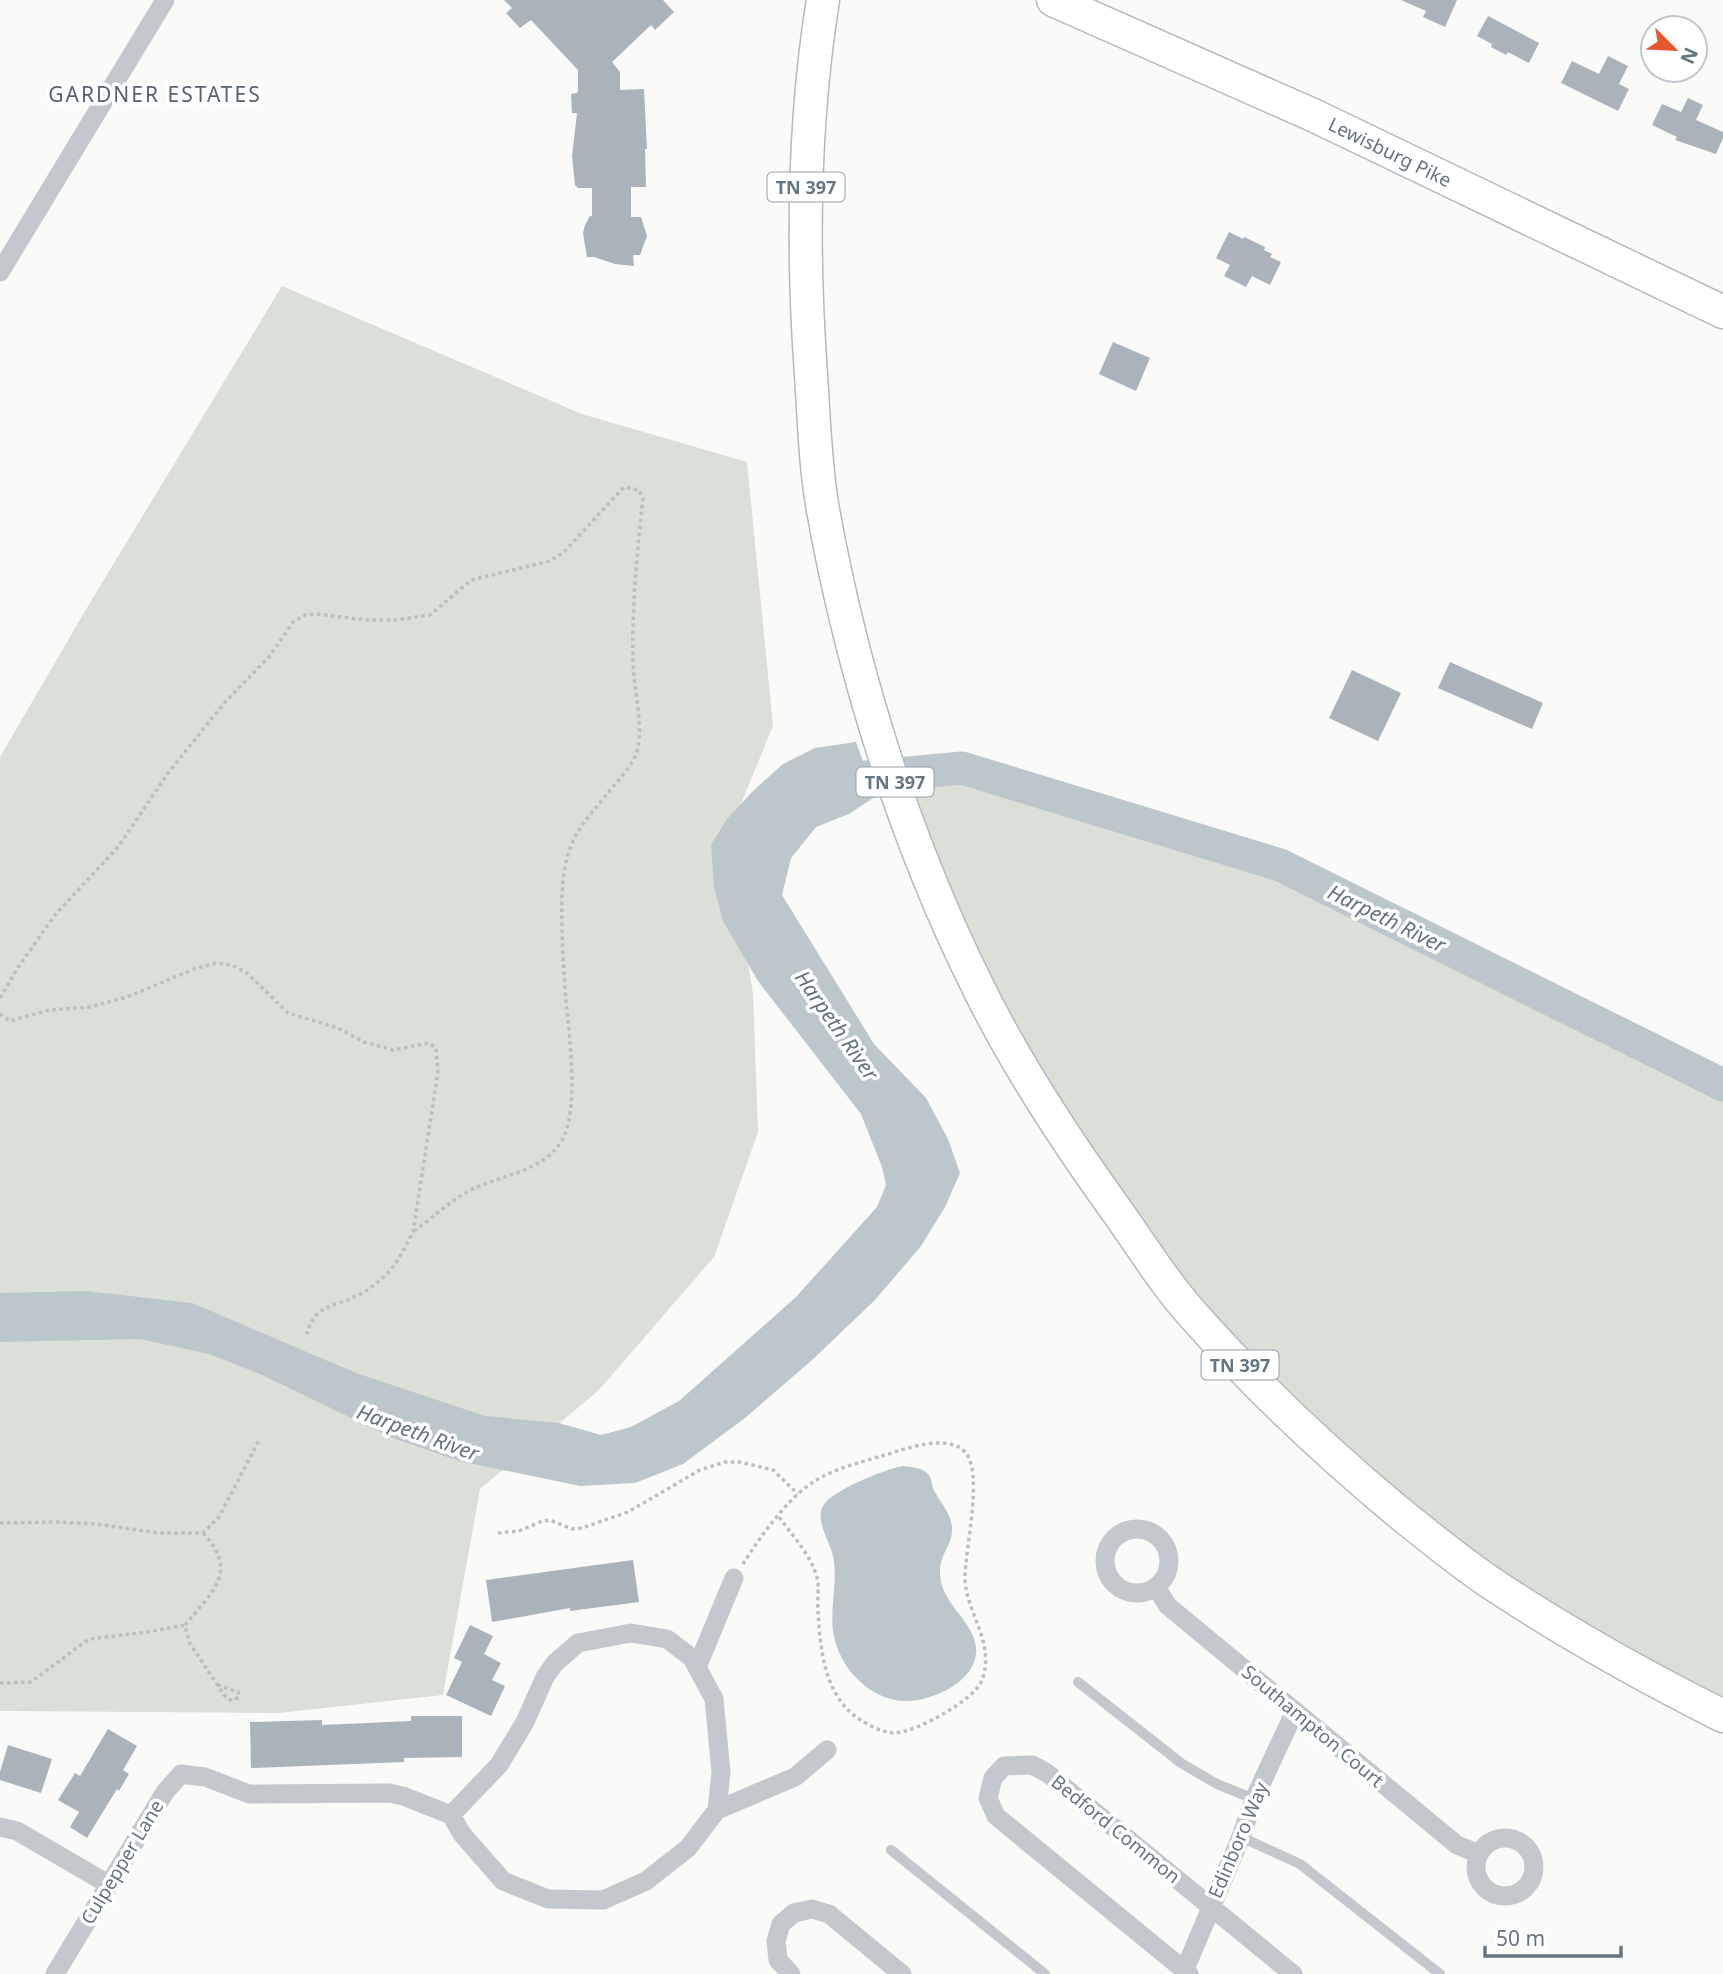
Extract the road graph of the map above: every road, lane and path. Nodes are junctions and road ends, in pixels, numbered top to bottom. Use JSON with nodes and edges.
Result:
{"nodes":[{"id":1,"x":165,"y":0,"type":"edge"},
{"id":2,"x":823,"y":0,"type":"edge"},
{"id":3,"x":1053,"y":0,"type":"edge"},
{"id":4,"x":0,"y":272,"type":"edge"},
{"id":5,"x":1723,"y":312,"type":"edge"},
{"id":6,"x":0,"y":998,"type":"edge"},
{"id":7,"x":0,"y":1014,"type":"edge"},
{"id":8,"x":413,"y":1231,"type":"junction"},
{"id":9,"x":307,"y":1334,"type":"dead end"},
{"id":10,"x":259,"y":1440,"type":"dead end"},
{"id":11,"x":799,"y":1494,"type":"junction"},
{"id":12,"x":779,"y":1517,"type":"junction"},
{"id":13,"x":0,"y":1523,"type":"edge"},
{"id":14,"x":203,"y":1533,"type":"junction"},
{"id":15,"x":498,"y":1533,"type":"dead end"},
{"id":16,"x":734,"y":1578,"type":"joint"},
{"id":17,"x":1156,"y":1587,"type":"dead end"},
{"id":18,"x":185,"y":1625,"type":"junction"},
{"id":19,"x":697,"y":1667,"type":"junction"},
{"id":20,"x":1078,"y":1682,"type":"dead end"},
{"id":21,"x":0,"y":1684,"type":"edge"},
{"id":22,"x":218,"y":1685,"type":"junction"},
{"id":23,"x":1295,"y":1710,"type":"junction"},
{"id":24,"x":1723,"y":1716,"type":"edge"},
{"id":25,"x":827,"y":1750,"type":"dead end"},
{"id":26,"x":1254,"y":1800,"type":"junction"},
{"id":27,"x":717,"y":1810,"type":"junction"},
{"id":28,"x":451,"y":1815,"type":"junction"},
{"id":29,"x":0,"y":1827,"type":"edge"},
{"id":30,"x":1241,"y":1837,"type":"junction"},
{"id":31,"x":891,"y":1850,"type":"dead end"},
{"id":32,"x":1479,"y":1854,"type":"dead end"},
{"id":33,"x":108,"y":1884,"type":"junction"},
{"id":34,"x":1210,"y":1906,"type":"junction"},
{"id":35,"x":1184,"y":1973,"type":"edge"},
{"id":36,"x":55,"y":1974,"type":"edge"},
{"id":37,"x":791,"y":1974,"type":"edge"},
{"id":38,"x":902,"y":1974,"type":"edge"},
{"id":39,"x":1045,"y":1974,"type":"edge"},
{"id":40,"x":1293,"y":1974,"type":"edge"},
{"id":41,"x":1440,"y":1974,"type":"edge"}],
"edges":[{"from":1,"to":4,"type":"street"},
{"from":2,"to":24,"type":"main road","number":"TN 397"},
{"from":3,"to":5,"type":"main road","name":"Lewisburg Pike"},
{"from":6,"to":8,"type":"path"},
{"from":7,"to":8,"type":"path"},
{"from":8,"to":9,"type":"path"},
{"from":10,"to":14,"type":"path"},
{"from":11,"to":12,"type":"path"},
{"from":11,"to":12,"type":"path"},
{"from":11,"to":15,"type":"path"},
{"from":12,"to":16,"type":"path"},
{"from":13,"to":14,"type":"path"},
{"from":14,"to":18,"type":"path"},
{"from":16,"to":19,"type":"street"},
{"from":17,"to":23,"type":"street","name":"Southampton Court"},
{"from":18,"to":21,"type":"path"},
{"from":18,"to":22,"type":"path"},
{"from":19,"to":27,"type":"street"},
{"from":19,"to":28,"type":"street"},
{"from":20,"to":26,"type":"lane"},
{"from":22,"to":22,"type":"path"},
{"from":23,"to":26,"type":"street","name":"Edinboro Way"},
{"from":23,"to":32,"type":"street","name":"Southampton Court"},
{"from":25,"to":27,"type":"street"},
{"from":26,"to":30,"type":"street","name":"Edinboro Way"},
{"from":27,"to":28,"type":"street"},
{"from":28,"to":33,"type":"street","name":"Culpepper Lane"},
{"from":29,"to":33,"type":"street"},
{"from":30,"to":34,"type":"street","name":"Edinboro Way"},
{"from":30,"to":41,"type":"lane"},
{"from":31,"to":39,"type":"lane"},
{"from":33,"to":36,"type":"street","name":"Culpepper Lane"},
{"from":34,"to":35,"type":"street","name":"Edinboro Way"},
{"from":34,"to":35,"type":"street","name":"Bedford Common"},
{"from":34,"to":40,"type":"street","name":"Bedford Common"},
{"from":37,"to":38,"type":"street"}]}
